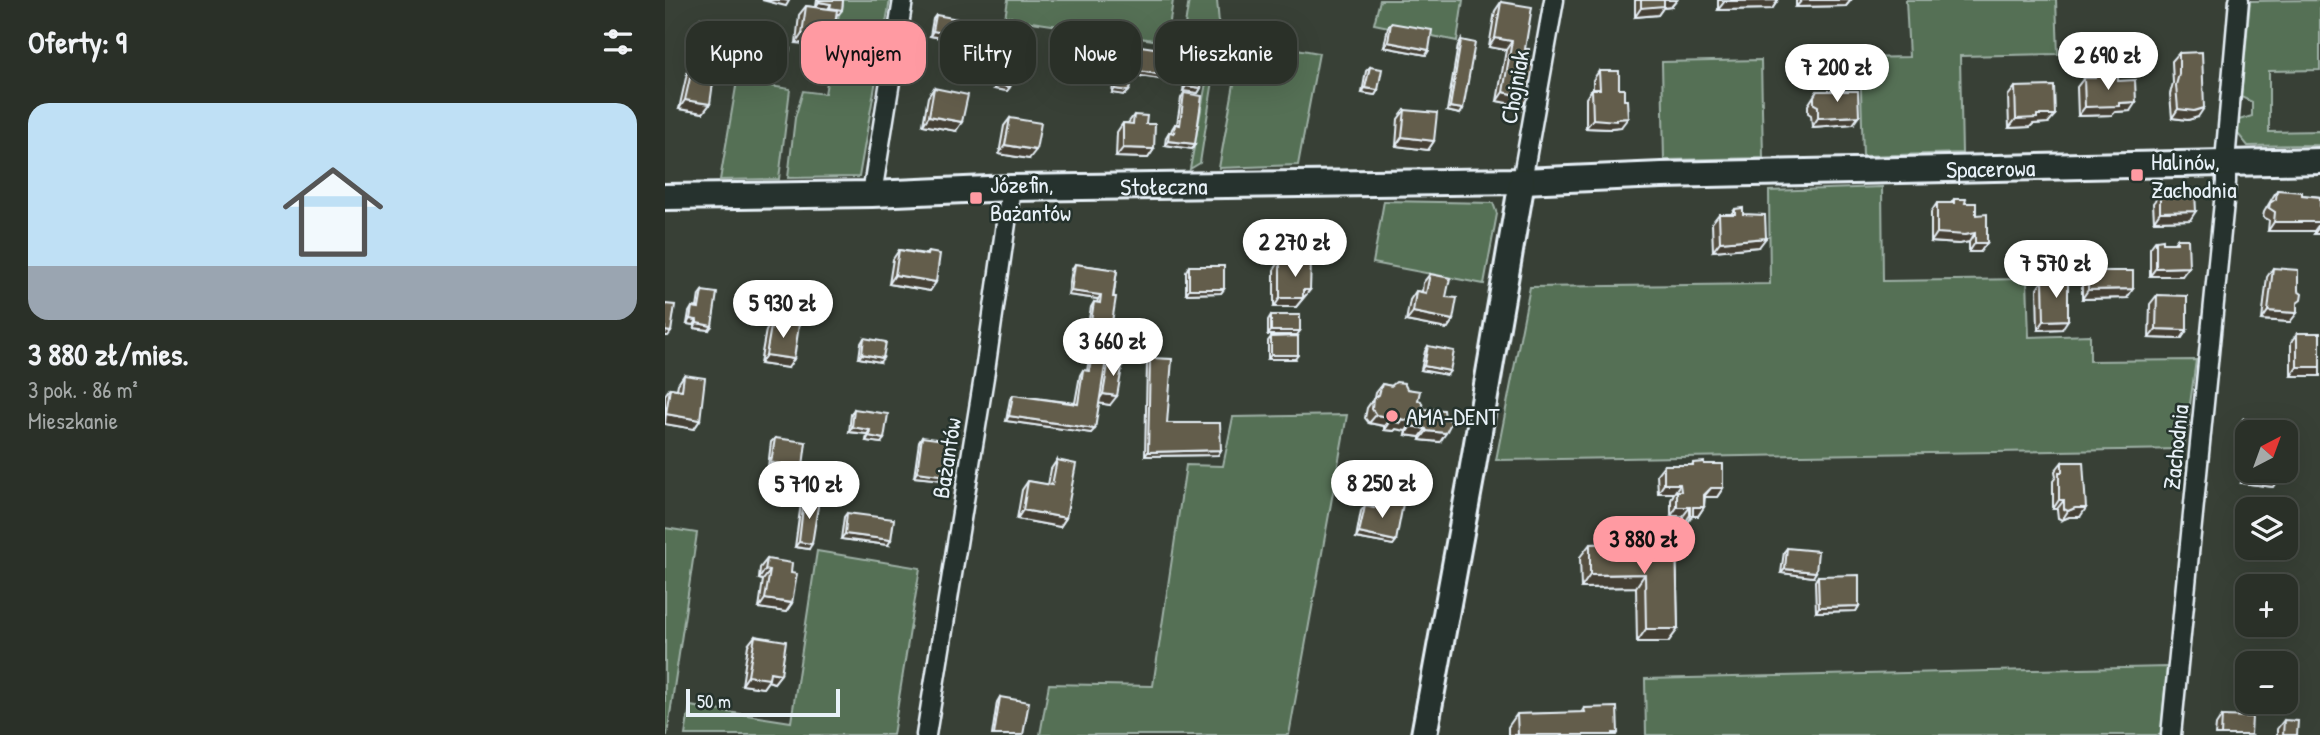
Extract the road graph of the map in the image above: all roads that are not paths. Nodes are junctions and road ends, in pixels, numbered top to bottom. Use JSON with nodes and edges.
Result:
{"nodes":[{"id":1,"x":903,"y":0,"type":"edge"},
{"id":2,"x":1554,"y":0,"type":"edge"},
{"id":3,"x":2239,"y":0,"type":"edge"},
{"id":4,"x":2320,"y":161,"type":"edge"},
{"id":5,"x":2225,"y":163,"type":"junction"},
{"id":6,"x":1662,"y":174,"type":"joint"},
{"id":7,"x":1522,"y":181,"type":"junction"},
{"id":8,"x":1011,"y":188,"type":"junction"},
{"id":9,"x":873,"y":194,"type":"junction"},
{"id":10,"x":665,"y":197,"type":"edge"},
{"id":11,"x":926,"y":735,"type":"edge"},
{"id":12,"x":1424,"y":735,"type":"edge"},
{"id":13,"x":2171,"y":735,"type":"edge"}],
"edges":[{"from":1,"to":9,"type":"street"},
{"from":2,"to":7,"type":"street","name":"Chojniak"},
{"from":3,"to":5,"type":"street","name":"Zachodnia"},
{"from":4,"to":5,"type":"street","name":"Spacerowa"},
{"from":5,"to":6,"type":"street","name":"Spacerowa"},
{"from":5,"to":13,"type":"street","name":"Zachodnia"},
{"from":6,"to":7,"type":"street","name":"Stołeczna"},
{"from":7,"to":8,"type":"street","name":"Stołeczna"},
{"from":7,"to":12,"type":"street"},
{"from":8,"to":9,"type":"street","name":"Stołeczna"},
{"from":8,"to":11,"type":"street","name":"Bażantów"},
{"from":9,"to":10,"type":"street","name":"Stołeczna"}]}
